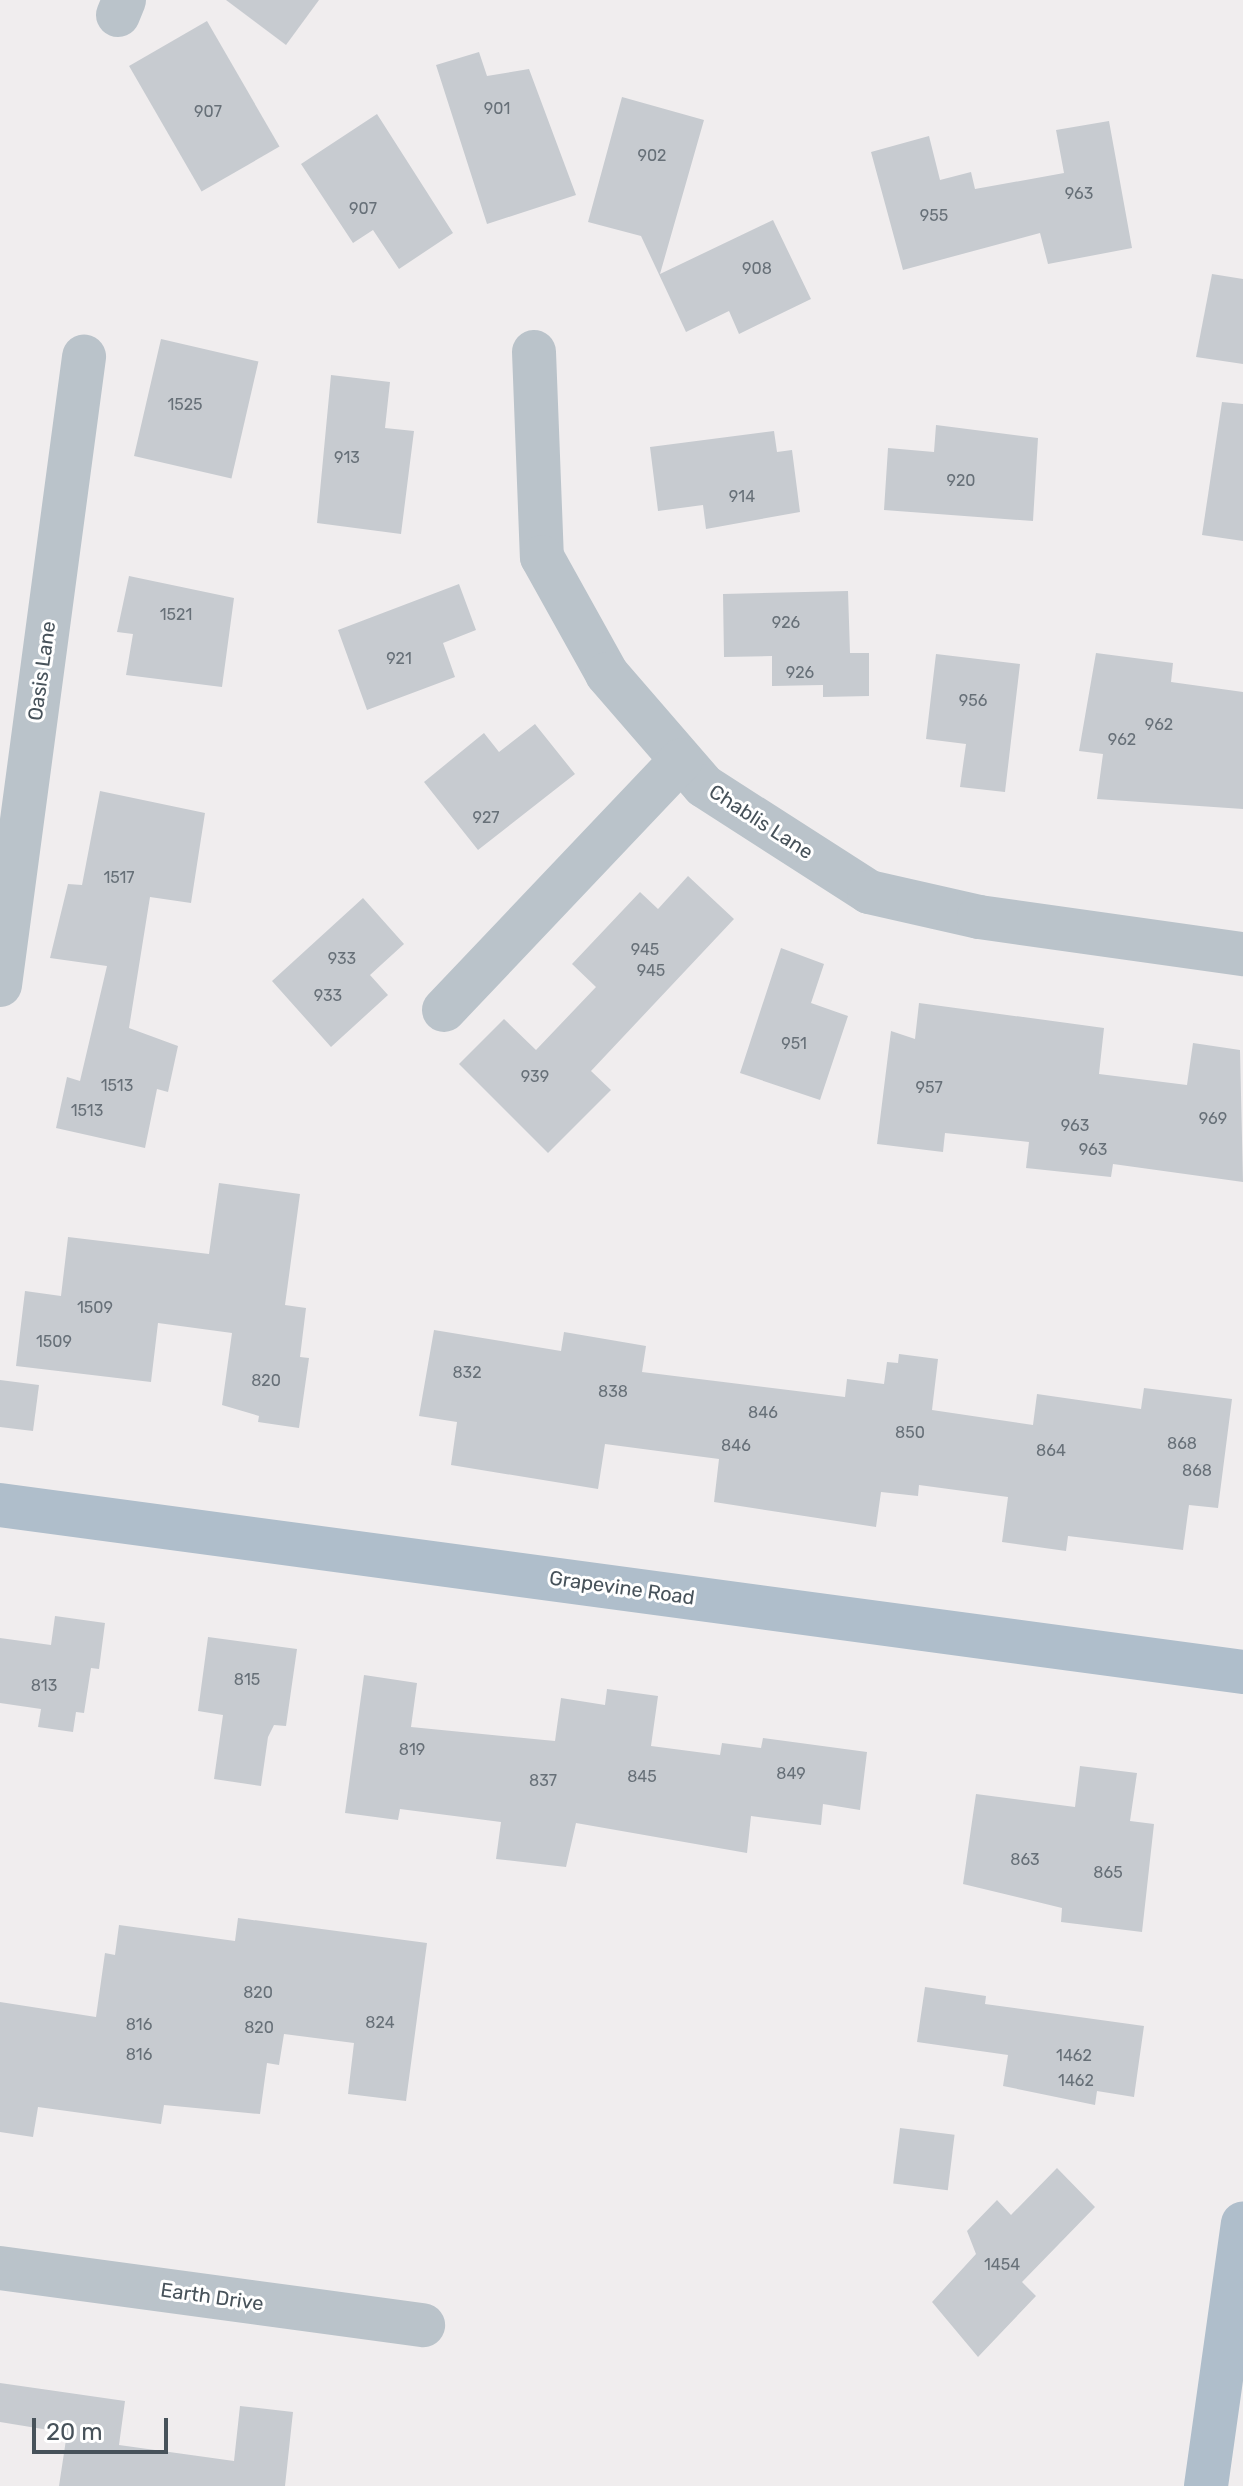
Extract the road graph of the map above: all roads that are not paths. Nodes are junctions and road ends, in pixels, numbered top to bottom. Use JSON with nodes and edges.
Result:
{"nodes":[{"id":1,"x":534,"y":352,"type":"dead end"},
{"id":2,"x":84,"y":357,"type":"dead end"},
{"id":3,"x":681,"y":760,"type":"junction"},
{"id":4,"x":1243,"y":954,"type":"edge"},
{"id":5,"x":0,"y":985,"type":"edge"},
{"id":6,"x":444,"y":1010,"type":"dead end"},
{"id":7,"x":0,"y":1505,"type":"edge"},
{"id":8,"x":1243,"y":1672,"type":"edge"},
{"id":9,"x":1243,"y":2224,"type":"edge"},
{"id":10,"x":0,"y":2268,"type":"edge"},
{"id":11,"x":423,"y":2325,"type":"dead end"},
{"id":12,"x":1206,"y":2486,"type":"edge"}],
"edges":[{"from":1,"to":3,"type":"street","name":"Chablis Lane"},
{"from":2,"to":5,"type":"street","name":"Oasis Lane"},
{"from":3,"to":4,"type":"street","name":"Chablis Lane"},
{"from":3,"to":6,"type":"street"},
{"from":7,"to":8,"type":"main road","name":"Grapevine Road"},
{"from":9,"to":12,"type":"main road"},
{"from":10,"to":11,"type":"street","name":"Earth Drive"}]}
